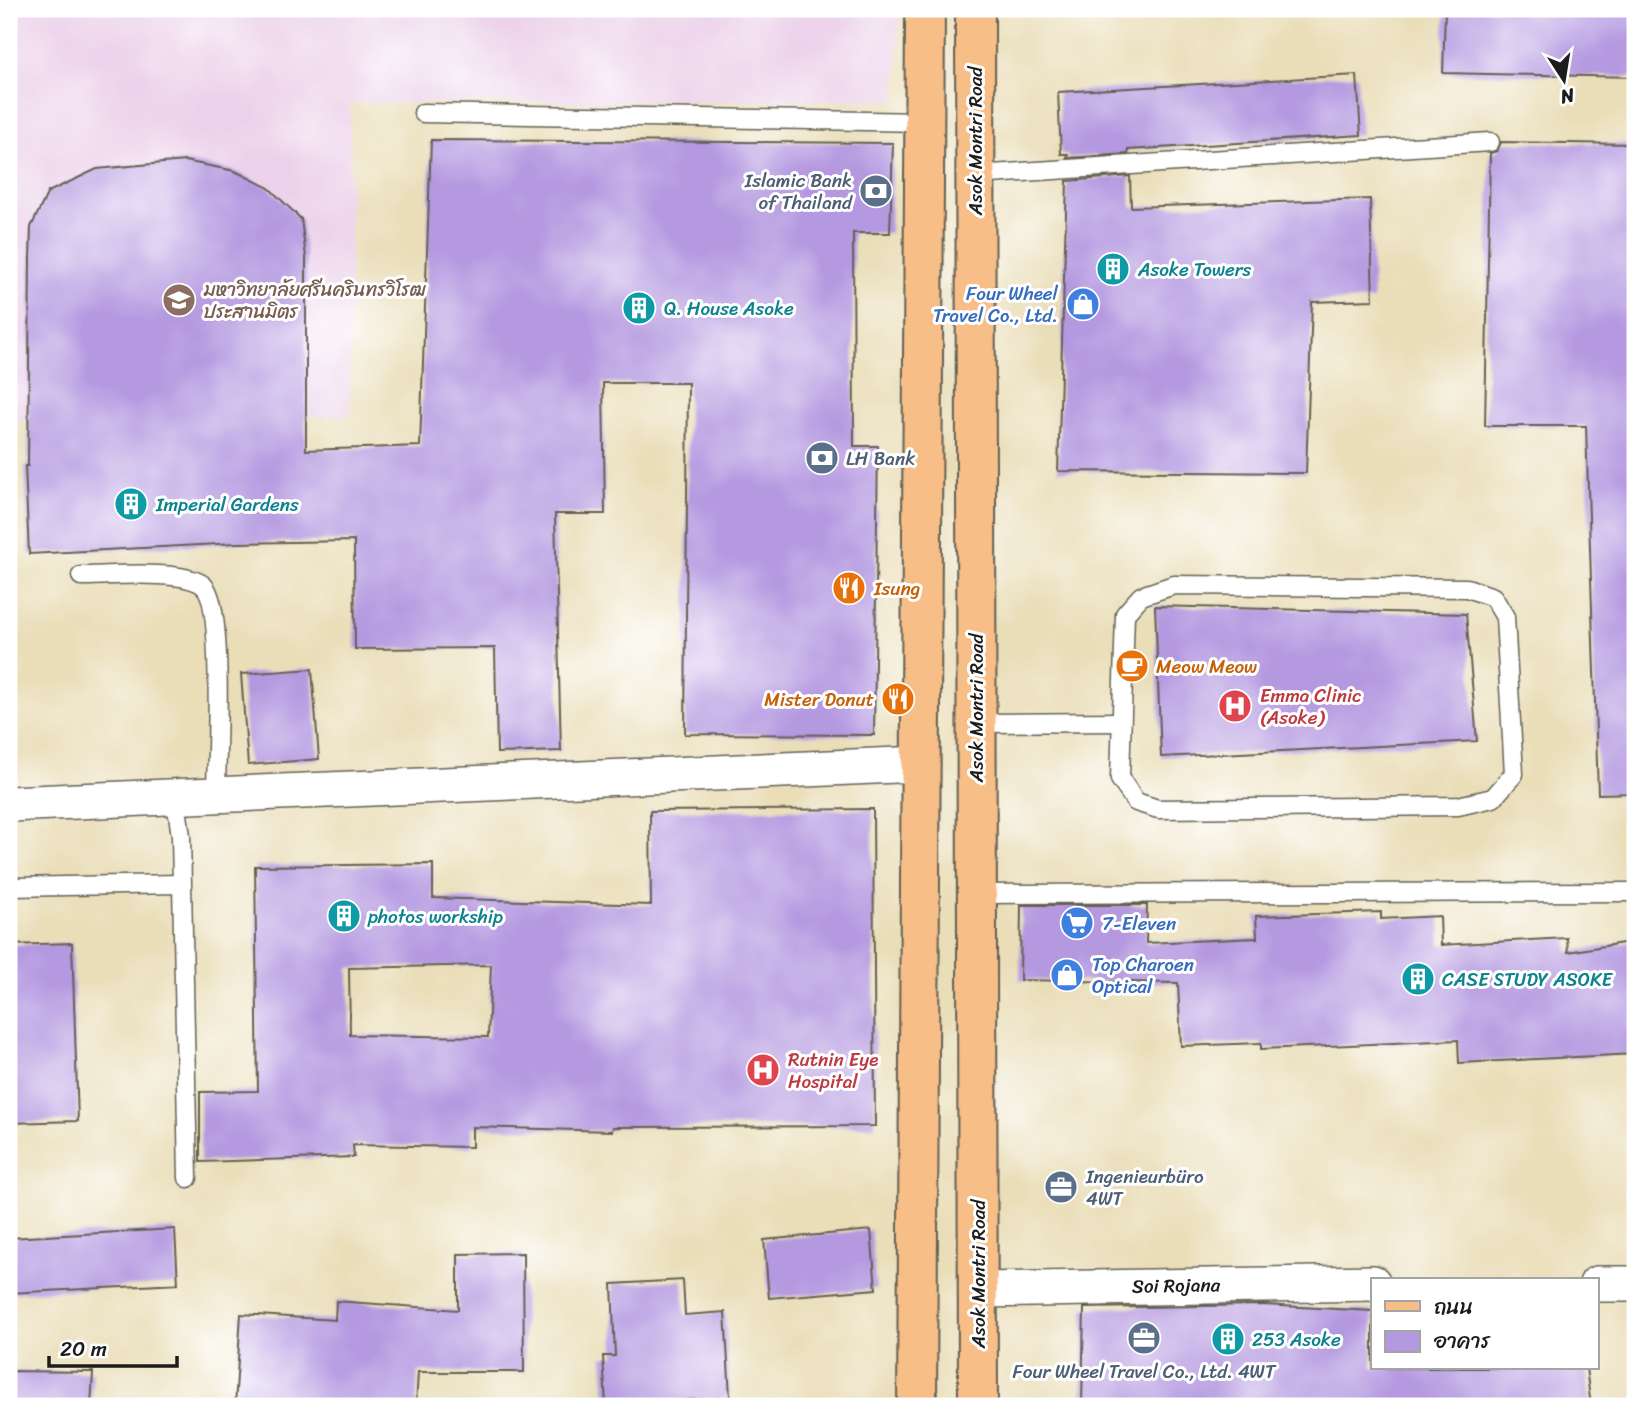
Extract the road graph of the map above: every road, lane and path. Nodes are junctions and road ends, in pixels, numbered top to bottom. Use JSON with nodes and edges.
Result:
{"nodes":[{"id":1,"x":975,"y":9,"type":"edge"},
{"id":2,"x":920,"y":15,"type":"edge"},
{"id":3,"x":423,"y":113,"type":"dead end"},
{"id":4,"x":924,"y":122,"type":"junction"},
{"id":5,"x":1490,"y":142,"type":"dead end"},
{"id":6,"x":975,"y":175,"type":"junction"},
{"id":7,"x":81,"y":576,"type":"dead end"},
{"id":8,"x":1121,"y":722,"type":"junction"},
{"id":9,"x":976,"y":723,"type":"junction"},
{"id":10,"x":920,"y":764,"type":"junction"},
{"id":11,"x":216,"y":793,"type":"junction"},
{"id":12,"x":175,"y":794,"type":"junction"},
{"id":13,"x":9,"y":804,"type":"edge"},
{"id":14,"x":181,"y":884,"type":"junction"},
{"id":15,"x":9,"y":887,"type":"edge"},
{"id":16,"x":1635,"y":892,"type":"edge"},
{"id":17,"x":976,"y":894,"type":"junction"},
{"id":18,"x":187,"y":1178,"type":"dead end"},
{"id":19,"x":1371,"y":1283,"type":"edge"},
{"id":20,"x":1598,"y":1284,"type":"edge"},
{"id":21,"x":1635,"y":1284,"type":"edge"},
{"id":22,"x":979,"y":1290,"type":"junction"},
{"id":23,"x":917,"y":1406,"type":"edge"},
{"id":24,"x":978,"y":1406,"type":"edge"}],
"edges":[{"from":1,"to":6,"type":"main road","name":"Asok Montri Road"},
{"from":2,"to":4,"type":"main road"},
{"from":3,"to":4,"type":"lane"},
{"from":4,"to":10,"type":"main road"},
{"from":5,"to":6,"type":"lane"},
{"from":6,"to":9,"type":"main road","name":"Asok Montri Road"},
{"from":7,"to":11,"type":"lane"},
{"from":8,"to":8,"type":"lane"},
{"from":8,"to":9,"type":"lane"},
{"from":9,"to":17,"type":"main road","name":"Asok Montri Road"},
{"from":10,"to":11,"type":"street"},
{"from":10,"to":23,"type":"main road"},
{"from":11,"to":12,"type":"street"},
{"from":12,"to":13,"type":"street"},
{"from":12,"to":14,"type":"lane"},
{"from":14,"to":15,"type":"lane"},
{"from":14,"to":18,"type":"lane"},
{"from":16,"to":17,"type":"lane"},
{"from":17,"to":22,"type":"main road","name":"Asok Montri Road"},
{"from":19,"to":22,"type":"street","name":"Soi Rojana"},
{"from":20,"to":21,"type":"street"},
{"from":22,"to":24,"type":"main road","name":"Asok Montri Road"}]}
